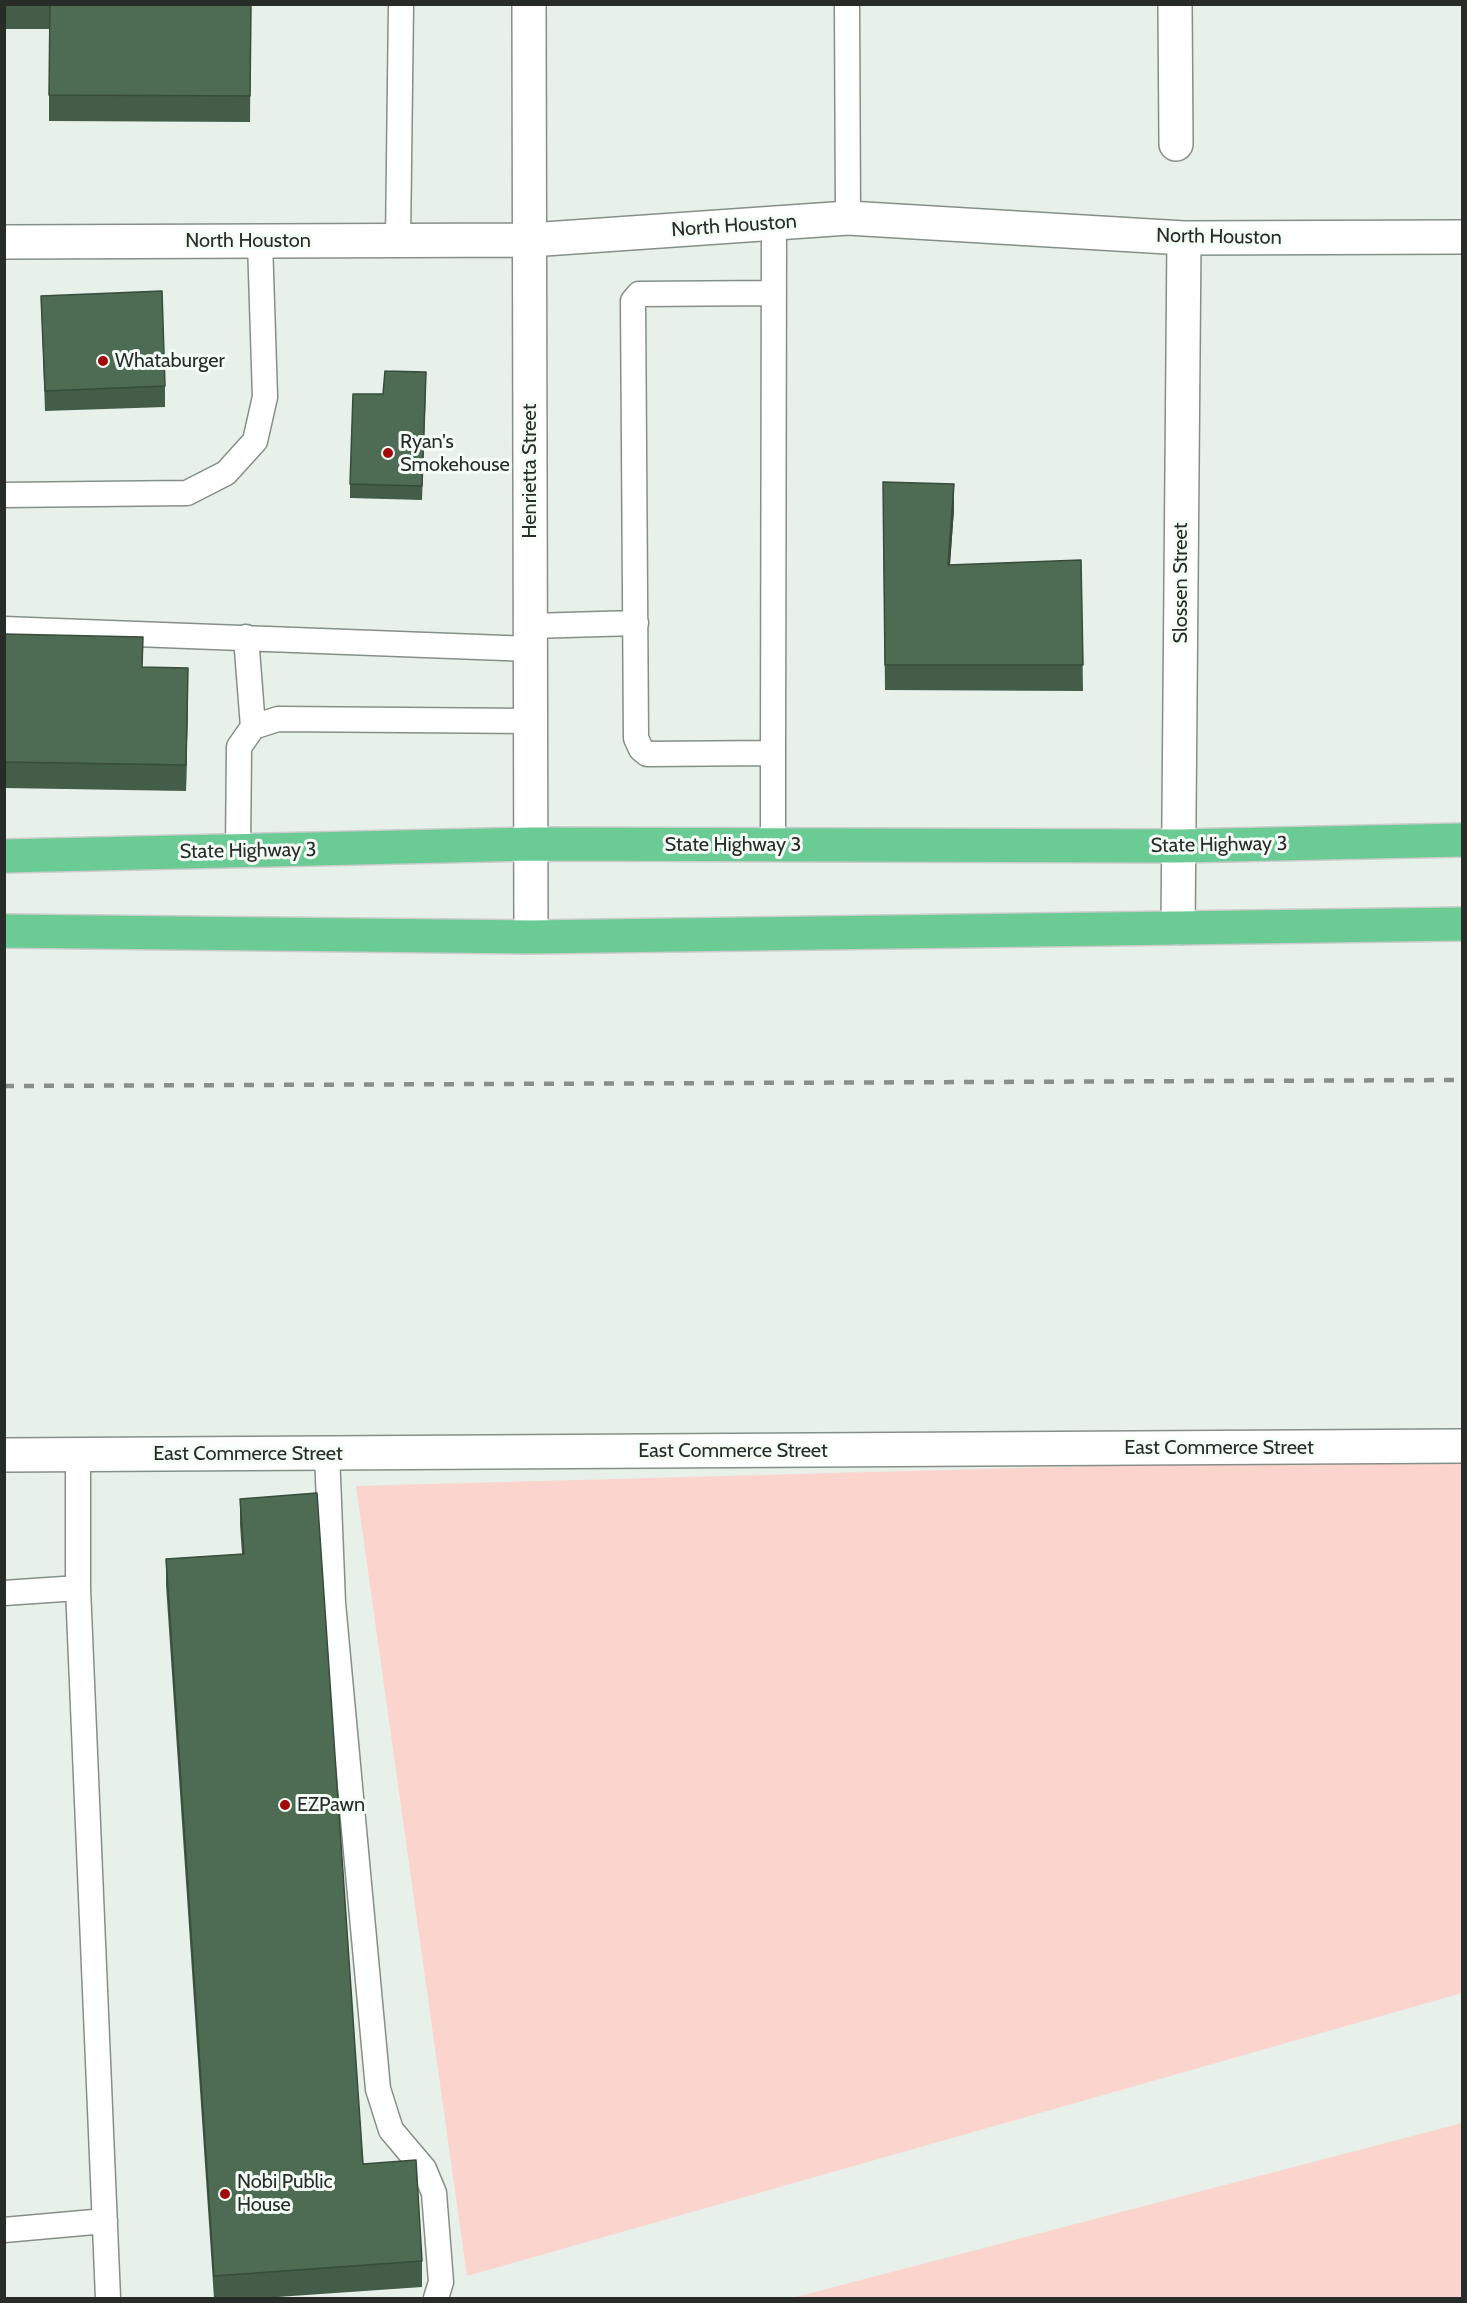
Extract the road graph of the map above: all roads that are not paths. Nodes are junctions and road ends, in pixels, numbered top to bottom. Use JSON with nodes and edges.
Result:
{"nodes":[{"id":1,"x":401,"y":4,"type":"edge"},
{"id":2,"x":529,"y":4,"type":"edge"},
{"id":3,"x":847,"y":4,"type":"edge"},
{"id":4,"x":1175,"y":4,"type":"edge"},
{"id":5,"x":1176,"y":144,"type":"dead end"},
{"id":6,"x":848,"y":218,"type":"junction"},
{"id":7,"x":774,"y":224,"type":"junction"},
{"id":8,"x":1462,"y":237,"type":"edge"},
{"id":9,"x":1184,"y":238,"type":"junction"},
{"id":10,"x":530,"y":240,"type":"junction"},
{"id":11,"x":398,"y":241,"type":"junction"},
{"id":12,"x":4,"y":242,"type":"edge"},
{"id":13,"x":260,"y":242,"type":"junction"},
{"id":14,"x":773,"y":293,"type":"junction"},
{"id":15,"x":4,"y":495,"type":"edge"},
{"id":16,"x":636,"y":623,"type":"junction"},
{"id":17,"x":4,"y":629,"type":"edge"},
{"id":18,"x":246,"y":637,"type":"junction"},
{"id":19,"x":531,"y":638,"type":"junction"},
{"id":20,"x":530,"y":721,"type":"junction"},
{"id":21,"x":253,"y":728,"type":"junction"},
{"id":22,"x":772,"y":753,"type":"junction"},
{"id":23,"x":1462,"y":840,"type":"edge"},
{"id":24,"x":531,"y":844,"type":"junction"},
{"id":25,"x":773,"y":845,"type":"junction"},
{"id":26,"x":1179,"y":846,"type":"junction"},
{"id":27,"x":238,"y":851,"type":"junction"},
{"id":28,"x":4,"y":856,"type":"edge"},
{"id":29,"x":1462,"y":924,"type":"edge"},
{"id":30,"x":1178,"y":928,"type":"junction"},
{"id":31,"x":4,"y":931,"type":"edge"},
{"id":32,"x":531,"y":937,"type":"junction"},
{"id":33,"x":1462,"y":1446,"type":"edge"},
{"id":34,"x":327,"y":1453,"type":"junction"},
{"id":35,"x":4,"y":1455,"type":"edge"},
{"id":36,"x":78,"y":1455,"type":"junction"},
{"id":37,"x":78,"y":1588,"type":"junction"},
{"id":38,"x":4,"y":1593,"type":"edge"},
{"id":39,"x":105,"y":2221,"type":"junction"},
{"id":40,"x":4,"y":2230,"type":"edge"},
{"id":41,"x":108,"y":2298,"type":"edge"},
{"id":42,"x":436,"y":2298,"type":"edge"}],
"edges":[{"from":1,"to":11,"type":"lane"},
{"from":2,"to":10,"type":"street","name":"Henrietta Street"},
{"from":3,"to":6,"type":"lane"},
{"from":4,"to":5,"type":"street"},
{"from":6,"to":7,"type":"street","name":"North Houston"},
{"from":6,"to":9,"type":"street","name":"North Houston"},
{"from":7,"to":10,"type":"street","name":"North Houston"},
{"from":7,"to":14,"type":"lane"},
{"from":8,"to":9,"type":"street","name":"North Houston"},
{"from":9,"to":26,"type":"street","name":"Slossen Street"},
{"from":10,"to":11,"type":"street","name":"North Houston"},
{"from":10,"to":19,"type":"street","name":"Henrietta Street"},
{"from":11,"to":13,"type":"street","name":"North Houston"},
{"from":12,"to":13,"type":"street","name":"North Houston"},
{"from":13,"to":15,"type":"lane"},
{"from":14,"to":16,"type":"lane"},
{"from":14,"to":22,"type":"lane"},
{"from":16,"to":19,"type":"lane"},
{"from":16,"to":22,"type":"lane"},
{"from":17,"to":18,"type":"lane"},
{"from":18,"to":19,"type":"lane"},
{"from":18,"to":21,"type":"lane"},
{"from":19,"to":20,"type":"street","name":"Henrietta Street"},
{"from":20,"to":21,"type":"lane"},
{"from":20,"to":24,"type":"street","name":"Henrietta Street"},
{"from":21,"to":27,"type":"lane"},
{"from":22,"to":25,"type":"lane"},
{"from":23,"to":26,"type":"main road","name":"State Highway 3"},
{"from":24,"to":25,"type":"main road","name":"State Highway 3"},
{"from":24,"to":27,"type":"main road","name":"State Highway 3"},
{"from":24,"to":32,"type":"street","name":"Henrietta Street"},
{"from":25,"to":26,"type":"main road","name":"State Highway 3"},
{"from":26,"to":30,"type":"street","name":"Slossen Street"},
{"from":27,"to":28,"type":"main road","name":"State Highway 3"},
{"from":29,"to":30,"type":"main road"},
{"from":30,"to":32,"type":"main road"},
{"from":31,"to":32,"type":"main road"},
{"from":33,"to":34,"type":"street","name":"East Commerce Street"},
{"from":34,"to":36,"type":"street","name":"East Commerce Street"},
{"from":34,"to":42,"type":"lane"},
{"from":35,"to":36,"type":"street","name":"East Commerce Street"},
{"from":36,"to":37,"type":"lane"},
{"from":37,"to":38,"type":"lane"},
{"from":37,"to":39,"type":"lane"},
{"from":39,"to":40,"type":"lane"},
{"from":39,"to":41,"type":"lane"}]}
